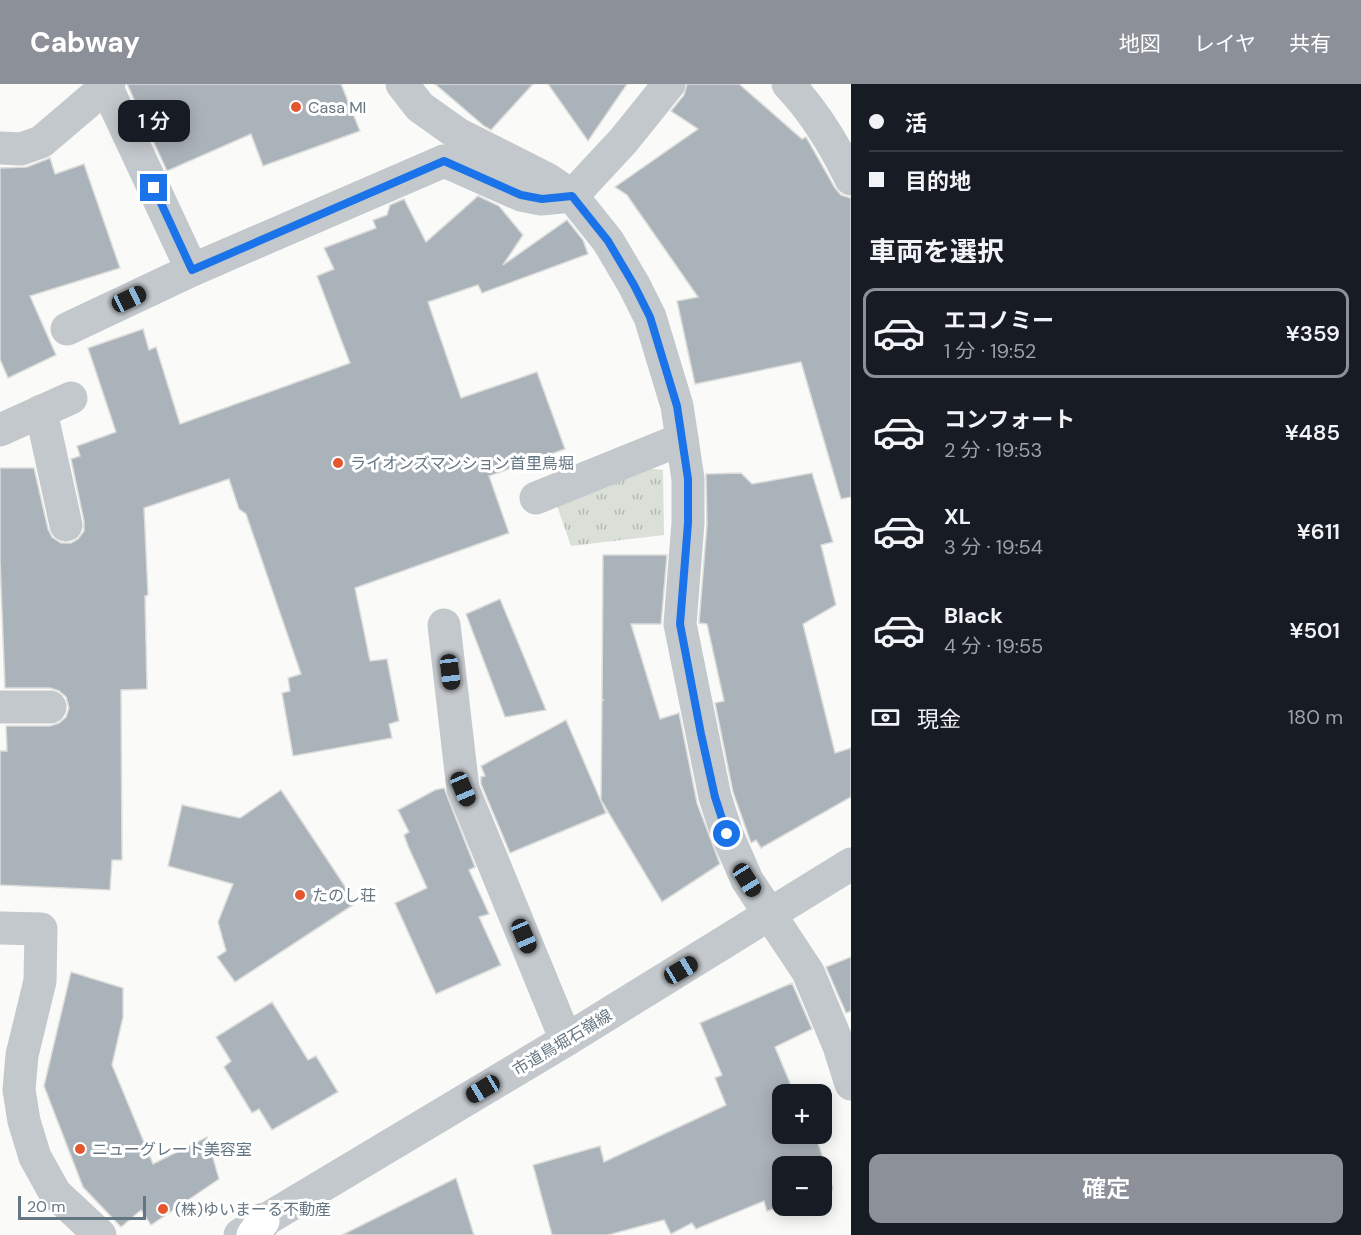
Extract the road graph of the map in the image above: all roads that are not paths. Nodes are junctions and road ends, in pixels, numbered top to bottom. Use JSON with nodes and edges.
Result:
{"nodes":[{"id":1,"x":402,"y":84,"type":"edge"},
{"id":2,"x":669,"y":84,"type":"edge"},
{"id":3,"x":788,"y":84,"type":"edge"},
{"id":4,"x":108,"y":85,"type":"edge"},
{"id":5,"x":0,"y":147,"type":"edge"},
{"id":6,"x":851,"y":179,"type":"edge"},
{"id":7,"x":572,"y":196,"type":"junction"},
{"id":8,"x":192,"y":270,"type":"junction"},
{"id":9,"x":67,"y":328,"type":"dead end"},
{"id":10,"x":71,"y":398,"type":"dead end"},
{"id":11,"x":41,"y":411,"type":"junction"},
{"id":12,"x":0,"y":430,"type":"edge"},
{"id":13,"x":682,"y":439,"type":"junction"},
{"id":14,"x":536,"y":498,"type":"dead end"},
{"id":15,"x":66,"y":525,"type":"dead end"},
{"id":16,"x":444,"y":626,"type":"dead end"},
{"id":17,"x":0,"y":707,"type":"edge"},
{"id":18,"x":50,"y":707,"type":"dead end"},
{"id":19,"x":851,"y":864,"type":"edge"},
{"id":20,"x":769,"y":916,"type":"junction"},
{"id":21,"x":0,"y":928,"type":"edge"},
{"id":22,"x":566,"y":1040,"type":"junction"},
{"id":23,"x":851,"y":1084,"type":"edge"},
{"id":24,"x":252,"y":1230,"type":"edge"},
{"id":25,"x":100,"y":1235,"type":"edge"}],
"edges":[{"from":1,"to":7,"type":"street"},
{"from":2,"to":7,"type":"street"},
{"from":3,"to":6,"type":"street"},
{"from":4,"to":5,"type":"street"},
{"from":4,"to":8,"type":"street"},
{"from":7,"to":8,"type":"street"},
{"from":7,"to":13,"type":"street"},
{"from":8,"to":9,"type":"street"},
{"from":10,"to":11,"type":"street"},
{"from":11,"to":12,"type":"street"},
{"from":11,"to":15,"type":"street"},
{"from":13,"to":14,"type":"street"},
{"from":13,"to":20,"type":"street"},
{"from":16,"to":22,"type":"street"},
{"from":17,"to":18,"type":"street"},
{"from":19,"to":20,"type":"street","name":"市道鳥堀石嶺線"},
{"from":20,"to":22,"type":"street","name":"市道鳥堀石嶺線"},
{"from":20,"to":23,"type":"street"},
{"from":21,"to":25,"type":"street"},
{"from":22,"to":24,"type":"street","name":"市道鳥堀石嶺線"}]}
